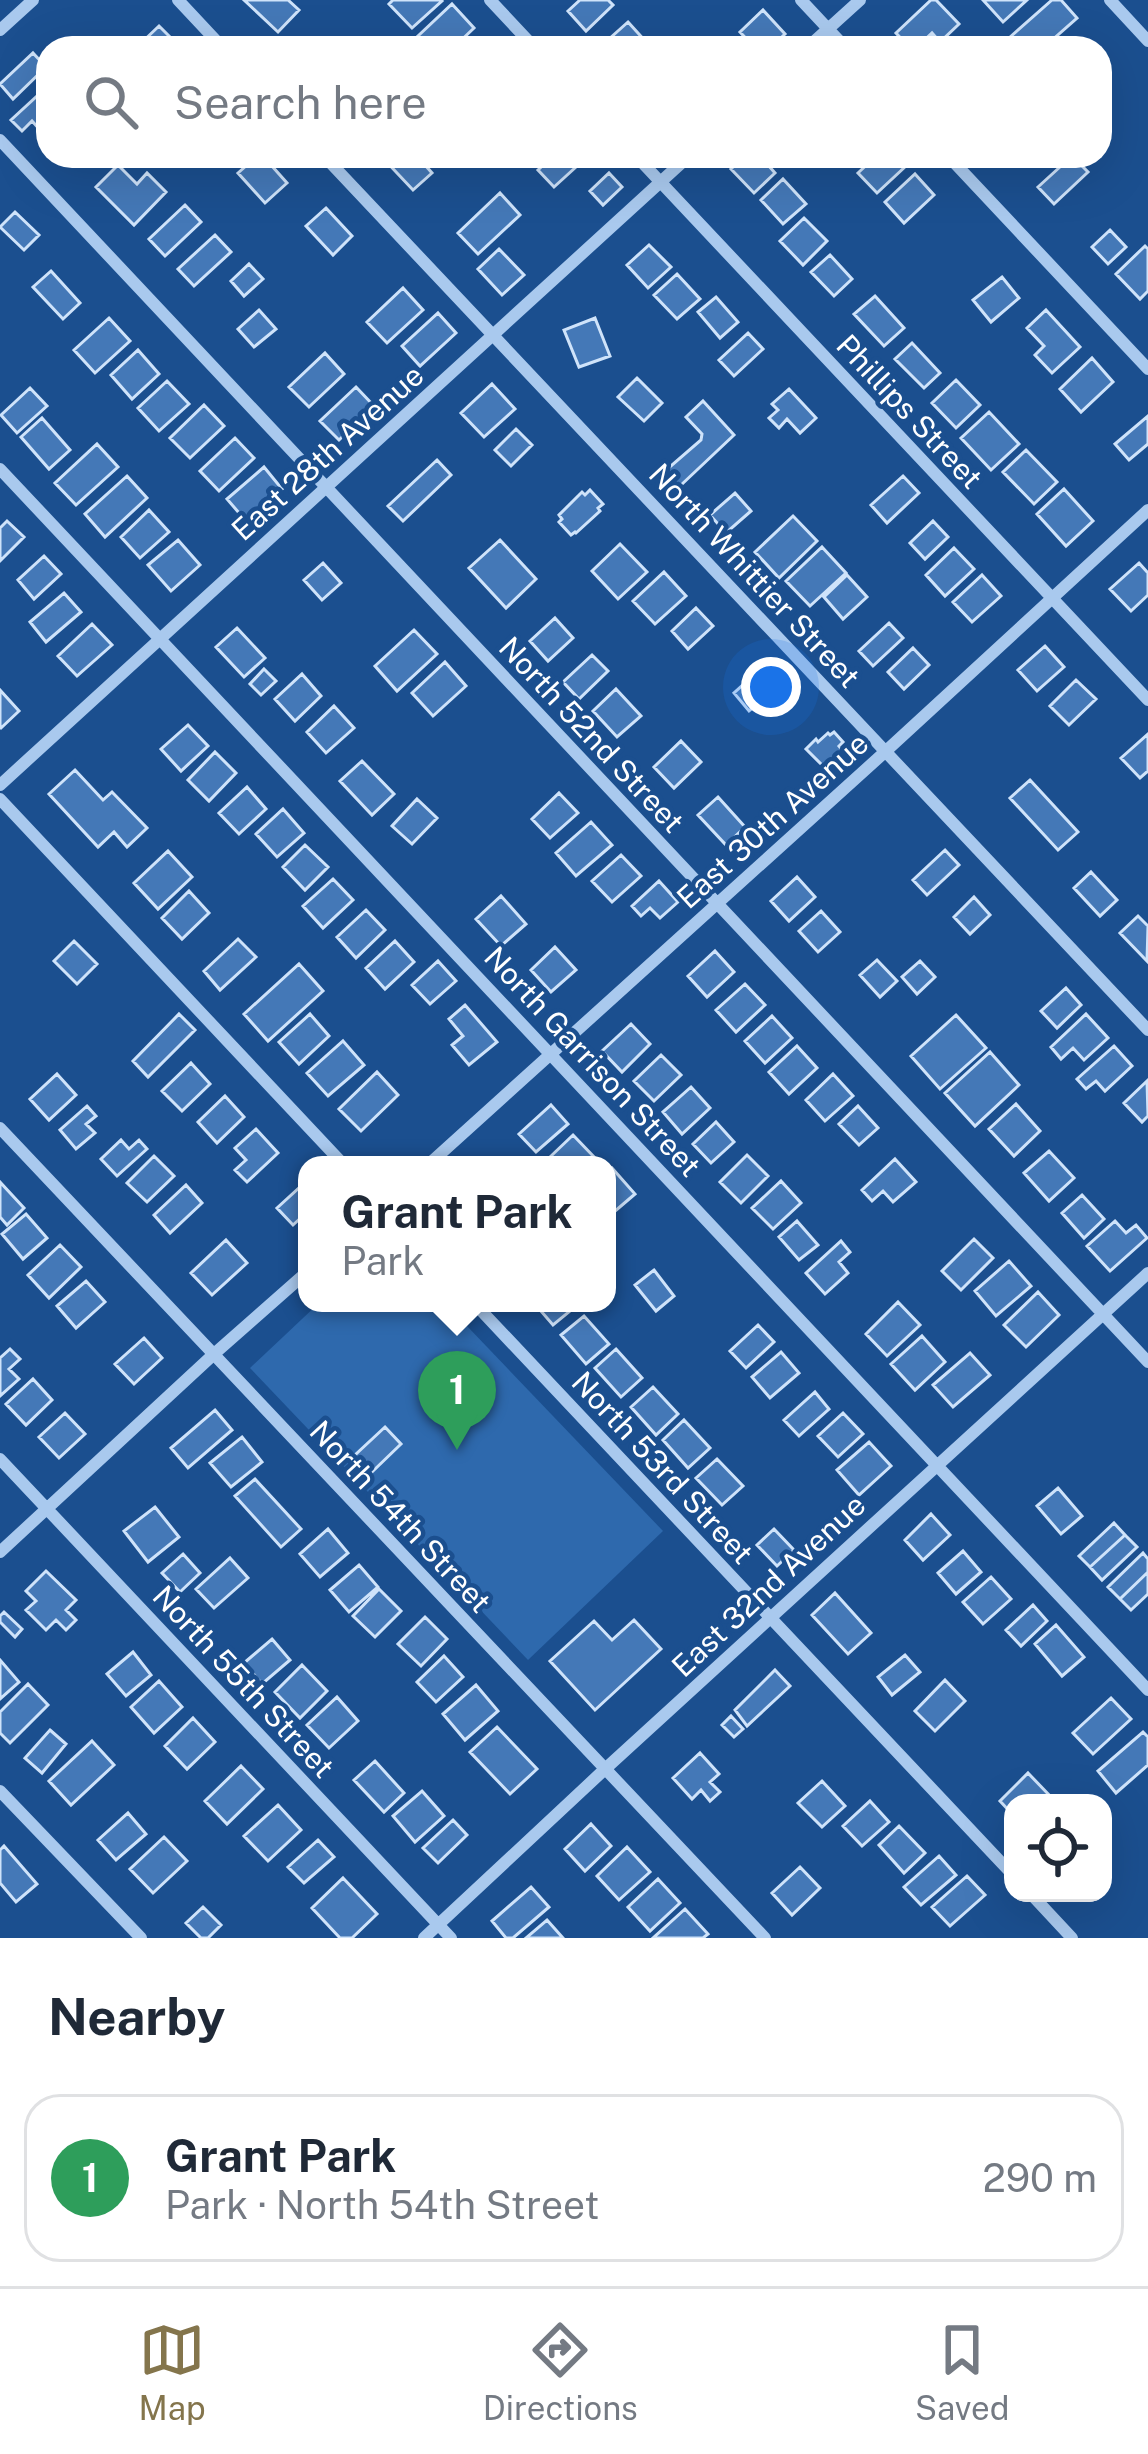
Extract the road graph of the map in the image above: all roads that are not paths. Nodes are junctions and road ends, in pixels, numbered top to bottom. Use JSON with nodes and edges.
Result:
{"nodes":[{"id":1,"x":33,"y":0,"type":"edge"},
{"id":2,"x":178,"y":0,"type":"edge"},
{"id":3,"x":490,"y":0,"type":"edge"},
{"id":4,"x":801,"y":0,"type":"edge"},
{"id":5,"x":860,"y":0,"type":"edge"},
{"id":6,"x":1110,"y":0,"type":"edge"},
{"id":7,"x":828,"y":29,"type":"junction"},
{"id":8,"x":0,"y":30,"type":"edge"},
{"id":9,"x":212,"y":36,"type":"edge"},
{"id":10,"x":524,"y":36,"type":"edge"},
{"id":11,"x":820,"y":36,"type":"edge"},
{"id":12,"x":835,"y":36,"type":"edge"},
{"id":13,"x":1148,"y":40,"type":"edge"},
{"id":14,"x":0,"y":140,"type":"edge"},
{"id":15,"x":335,"y":168,"type":"edge"},
{"id":16,"x":647,"y":168,"type":"edge"},
{"id":17,"x":676,"y":168,"type":"edge"},
{"id":18,"x":959,"y":168,"type":"edge"},
{"id":19,"x":660,"y":182,"type":"junction"},
{"id":20,"x":493,"y":335,"type":"junction"},
{"id":21,"x":1148,"y":369,"type":"edge"},
{"id":22,"x":0,"y":469,"type":"edge"},
{"id":23,"x":326,"y":487,"type":"junction"},
{"id":24,"x":1148,"y":510,"type":"edge"},
{"id":25,"x":1053,"y":599,"type":"junction"},
{"id":26,"x":160,"y":639,"type":"junction"},
{"id":27,"x":1148,"y":700,"type":"edge"},
{"id":28,"x":886,"y":751,"type":"junction"},
{"id":29,"x":0,"y":785,"type":"edge"},
{"id":30,"x":0,"y":799,"type":"edge"},
{"id":31,"x":716,"y":904,"type":"junction"},
{"id":32,"x":1148,"y":1030,"type":"edge"},
{"id":33,"x":550,"y":1053,"type":"junction"},
{"id":34,"x":0,"y":1128,"type":"edge"},
{"id":35,"x":336,"y":1156,"type":"edge"},
{"id":36,"x":438,"y":1156,"type":"edge"},
{"id":37,"x":1148,"y":1274,"type":"edge"},
{"id":38,"x":298,"y":1280,"type":"edge"},
{"id":39,"x":482,"y":1312,"type":"edge"},
{"id":40,"x":1102,"y":1314,"type":"junction"},
{"id":41,"x":214,"y":1354,"type":"junction"},
{"id":42,"x":1148,"y":1362,"type":"edge"},
{"id":43,"x":0,"y":1459,"type":"edge"},
{"id":44,"x":937,"y":1464,"type":"junction"},
{"id":45,"x":48,"y":1510,"type":"junction"},
{"id":46,"x":0,"y":1552,"type":"edge"},
{"id":47,"x":770,"y":1618,"type":"junction"},
{"id":48,"x":1148,"y":1690,"type":"edge"},
{"id":49,"x":604,"y":1770,"type":"junction"},
{"id":50,"x":0,"y":1791,"type":"edge"},
{"id":51,"x":1004,"y":1865,"type":"edge"},
{"id":52,"x":1038,"y":1902,"type":"edge"},
{"id":53,"x":439,"y":1925,"type":"junction"},
{"id":54,"x":141,"y":1938,"type":"edge"},
{"id":55,"x":424,"y":1938,"type":"edge"},
{"id":56,"x":451,"y":1938,"type":"edge"},
{"id":57,"x":765,"y":1938,"type":"edge"},
{"id":58,"x":1072,"y":1938,"type":"edge"}],
"edges":[{"from":1,"to":8,"type":"street"},
{"from":2,"to":9,"type":"street"},
{"from":3,"to":10,"type":"street"},
{"from":4,"to":7,"type":"street"},
{"from":5,"to":7,"type":"street"},
{"from":6,"to":13,"type":"street"},
{"from":7,"to":11,"type":"street"},
{"from":7,"to":12,"type":"street"},
{"from":14,"to":23,"type":"street","name":"North 52nd Street"},
{"from":15,"to":20,"type":"street","name":"North Whittier Street"},
{"from":16,"to":19,"type":"street","name":"Phillips Street"},
{"from":17,"to":19,"type":"street","name":"East 28th Avenue"},
{"from":18,"to":21,"type":"street"},
{"from":19,"to":20,"type":"street","name":"East 28th Avenue"},
{"from":19,"to":25,"type":"street","name":"Phillips Street"},
{"from":20,"to":23,"type":"street","name":"East 28th Avenue"},
{"from":20,"to":28,"type":"street","name":"North Whittier Street"},
{"from":22,"to":26,"type":"street","name":"North Garrison Street"},
{"from":23,"to":26,"type":"street","name":"East 28th Avenue"},
{"from":23,"to":31,"type":"street","name":"North 52nd Street"},
{"from":24,"to":25,"type":"street","name":"East 30th Avenue"},
{"from":25,"to":27,"type":"street","name":"Phillips Street"},
{"from":25,"to":28,"type":"street","name":"East 30th Avenue"},
{"from":26,"to":29,"type":"street","name":"East 28th Avenue"},
{"from":26,"to":33,"type":"street","name":"North Garrison Street"},
{"from":28,"to":31,"type":"street","name":"East 30th Avenue"},
{"from":28,"to":32,"type":"street","name":"North Whittier Street"},
{"from":30,"to":35,"type":"street"},
{"from":31,"to":33,"type":"street","name":"East 30th Avenue"},
{"from":31,"to":40,"type":"street","name":"North 52nd Street"},
{"from":33,"to":36,"type":"street","name":"East 30th Avenue"},
{"from":33,"to":44,"type":"street","name":"North Garrison Street"},
{"from":34,"to":41,"type":"street","name":"North 54th Street"},
{"from":37,"to":40,"type":"street","name":"East 32nd Avenue"},
{"from":38,"to":41,"type":"street"},
{"from":39,"to":47,"type":"street","name":"North 53rd Street"},
{"from":40,"to":42,"type":"street","name":"North 52nd Street"},
{"from":40,"to":44,"type":"street","name":"East 32nd Avenue"},
{"from":41,"to":45,"type":"street"},
{"from":41,"to":49,"type":"street","name":"North 54th Street"},
{"from":43,"to":45,"type":"street","name":"North 55th Street"},
{"from":44,"to":47,"type":"street","name":"East 32nd Avenue"},
{"from":44,"to":48,"type":"street","name":"North Garrison Street"},
{"from":45,"to":46,"type":"street"},
{"from":45,"to":53,"type":"street","name":"North 55th Street"},
{"from":47,"to":49,"type":"street","name":"East 32nd Avenue"},
{"from":47,"to":51,"type":"street","name":"North 53rd Street"},
{"from":49,"to":53,"type":"street","name":"East 32nd Avenue"},
{"from":49,"to":57,"type":"street","name":"North 54th Street"},
{"from":50,"to":54,"type":"street"},
{"from":52,"to":58,"type":"street"},
{"from":53,"to":55,"type":"street","name":"East 32nd Avenue"},
{"from":53,"to":56,"type":"street","name":"North 55th Street"}]}
